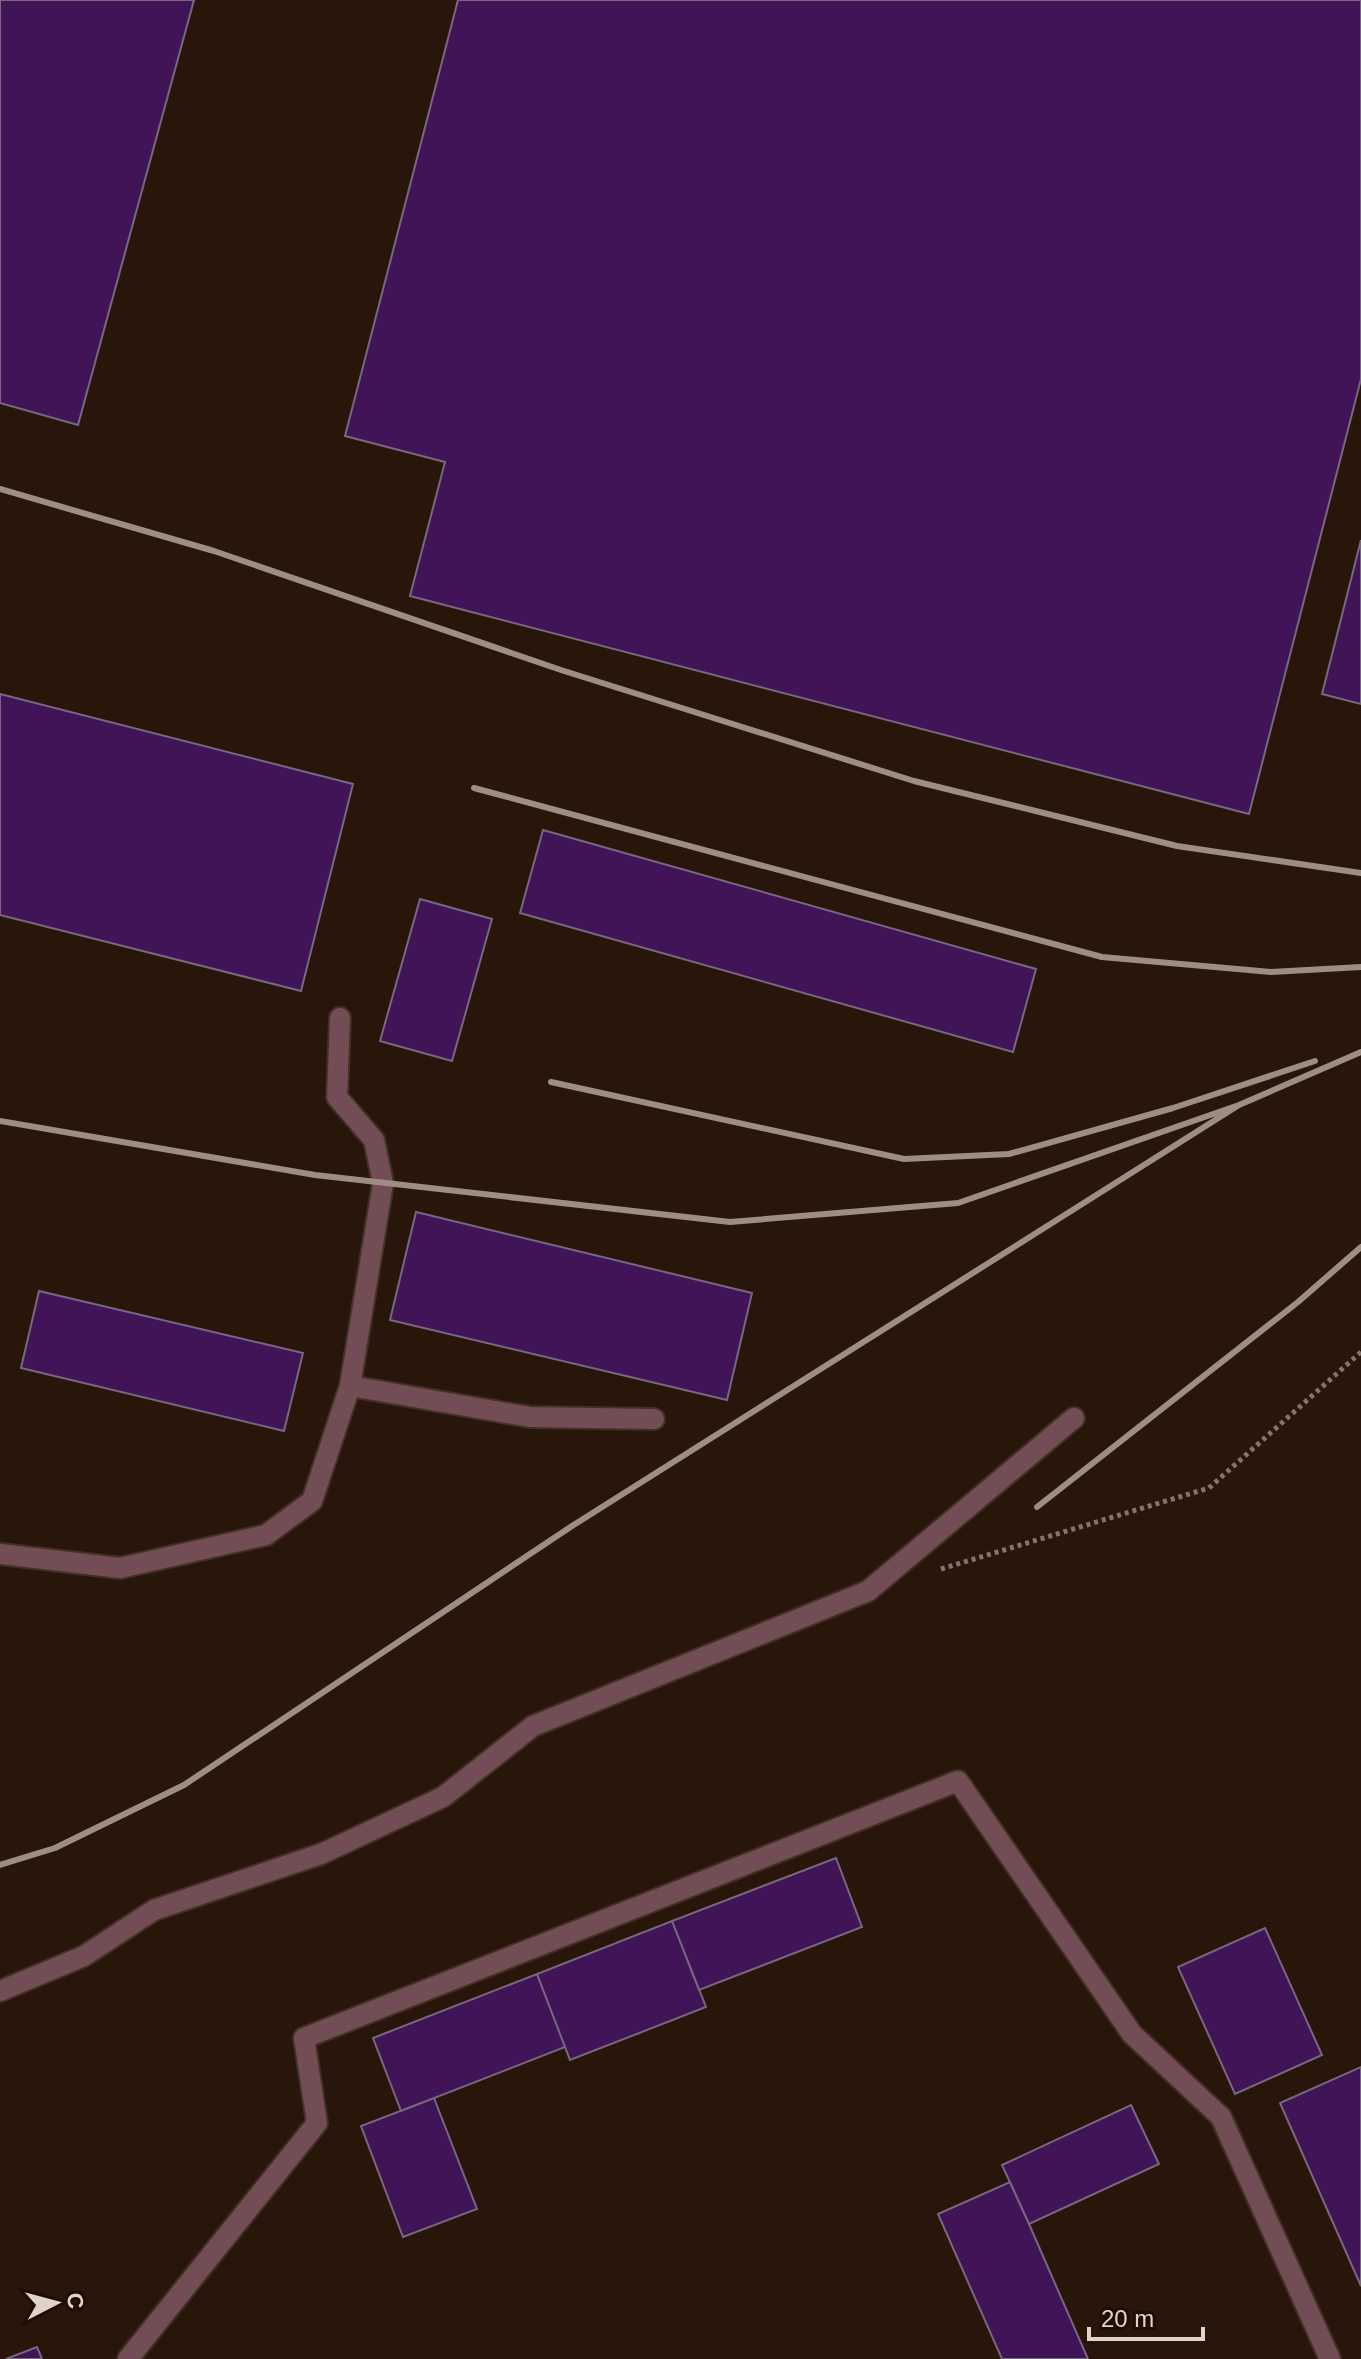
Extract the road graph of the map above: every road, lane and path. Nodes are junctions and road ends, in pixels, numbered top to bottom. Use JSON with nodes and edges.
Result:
{"nodes":[{"id":1,"x":340,"y":1018,"type":"dead end"},
{"id":2,"x":1361,"y":1352,"type":"edge"},
{"id":3,"x":350,"y":1386,"type":"junction"},
{"id":4,"x":1074,"y":1418,"type":"dead end"},
{"id":5,"x":654,"y":1419,"type":"dead end"},
{"id":6,"x":0,"y":1554,"type":"edge"},
{"id":7,"x":927,"y":1573,"type":"dead end"},
{"id":8,"x":0,"y":1991,"type":"edge"},
{"id":9,"x":128,"y":2359,"type":"edge"},
{"id":10,"x":1330,"y":2359,"type":"edge"}],
"edges":[{"from":1,"to":3,"type":"lane"},
{"from":2,"to":7,"type":"path"},
{"from":3,"to":5,"type":"lane"},
{"from":3,"to":6,"type":"lane"},
{"from":4,"to":8,"type":"lane"},
{"from":9,"to":10,"type":"lane"}]}
